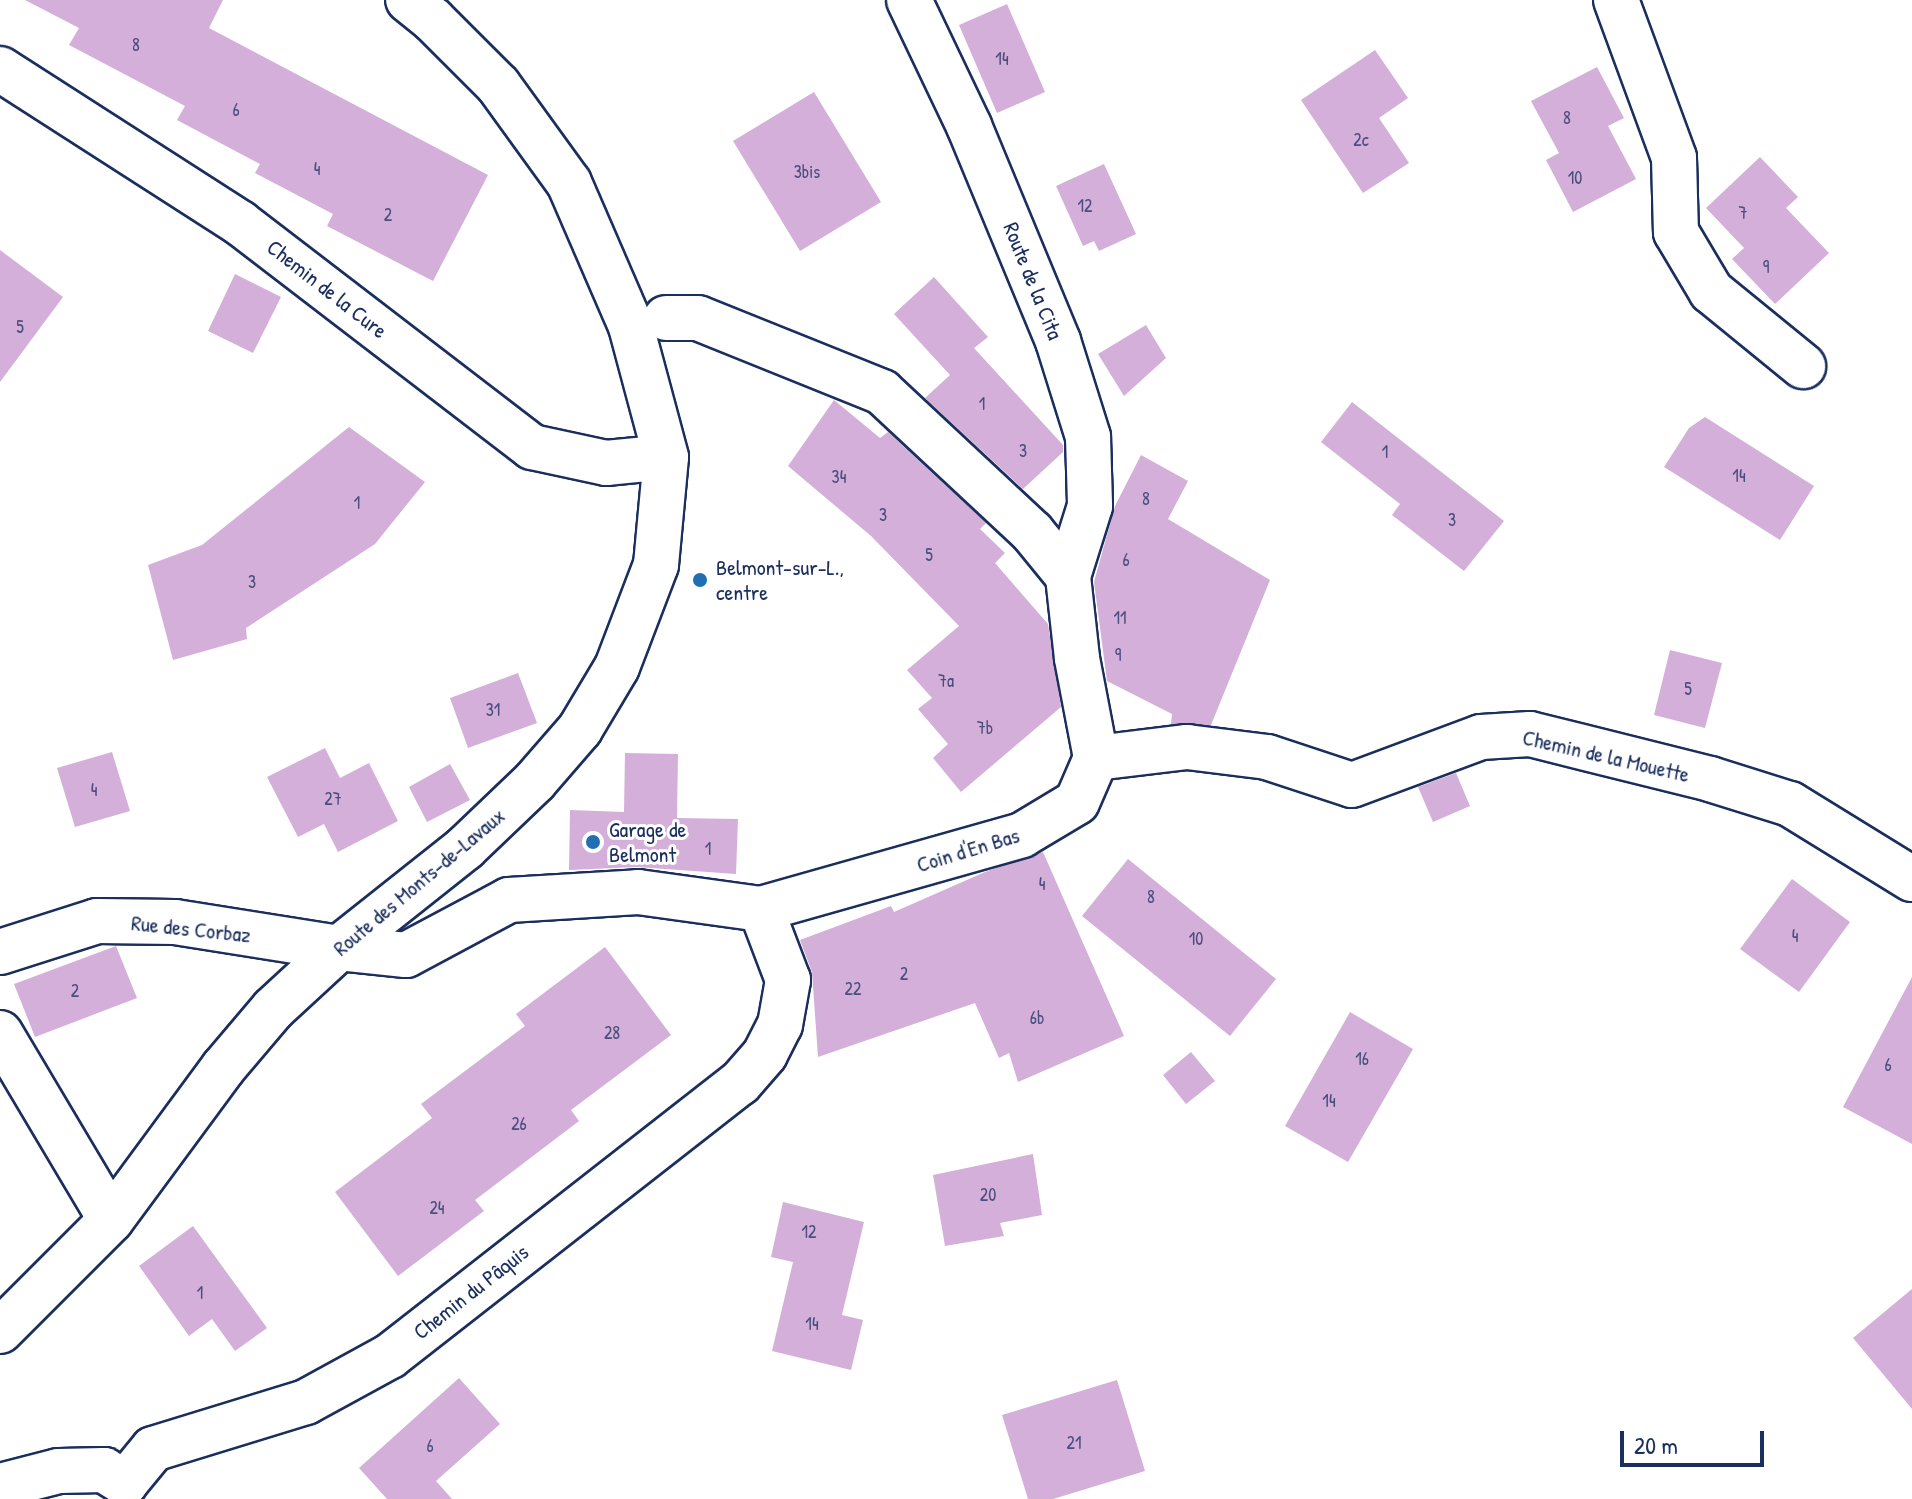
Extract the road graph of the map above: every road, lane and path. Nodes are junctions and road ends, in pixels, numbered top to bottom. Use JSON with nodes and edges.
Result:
{"nodes":[{"id":1,"x":408,"y":0,"type":"edge"},
{"id":2,"x":909,"y":0,"type":"edge"},
{"id":3,"x":1616,"y":0,"type":"edge"},
{"id":4,"x":0,"y":69,"type":"edge"},
{"id":5,"x":666,"y":318,"type":"dead end"},
{"id":6,"x":1803,"y":366,"type":"dead end"},
{"id":7,"x":666,"y":457,"type":"junction"},
{"id":8,"x":1068,"y":576,"type":"junction"},
{"id":9,"x":1096,"y":758,"type":"junction"},
{"id":10,"x":1912,"y":879,"type":"edge"},
{"id":11,"x":761,"y":909,"type":"junction"},
{"id":12,"x":339,"y":948,"type":"junction"},
{"id":13,"x":0,"y":952,"type":"edge"},
{"id":14,"x":0,"y":1033,"type":"edge"},
{"id":15,"x":111,"y":1220,"type":"junction"},
{"id":16,"x":0,"y":1331,"type":"edge"},
{"id":17,"x":0,"y":1486,"type":"edge"},
{"id":18,"x":129,"y":1491,"type":"edge"}],
"edges":[{"from":1,"to":7,"type":"street","name":"Route des Monts-de-Lavaux"},
{"from":2,"to":8,"type":"street","name":"Route de la Cita"},
{"from":3,"to":6,"type":"street"},
{"from":4,"to":7,"type":"street","name":"Chemin de la Cure"},
{"from":5,"to":8,"type":"street"},
{"from":7,"to":12,"type":"street","name":"Route des Monts-de-Lavaux"},
{"from":8,"to":9,"type":"street"},
{"from":9,"to":10,"type":"street","name":"Chemin de la Mouette"},
{"from":9,"to":11,"type":"street","name":"Coin d'En Bas"},
{"from":11,"to":12,"type":"street","name":"Coin d'En Bas"},
{"from":11,"to":18,"type":"street","name":"Chemin du Pâquis"},
{"from":12,"to":13,"type":"street","name":"Rue des Corbaz"},
{"from":12,"to":15,"type":"street","name":"Route des Monts-de-Lavaux"},
{"from":14,"to":15,"type":"street"},
{"from":15,"to":16,"type":"street","name":"Route des Monts-de-Lavaux"},
{"from":17,"to":18,"type":"street","name":"Chemin du Pâquis"}]}
